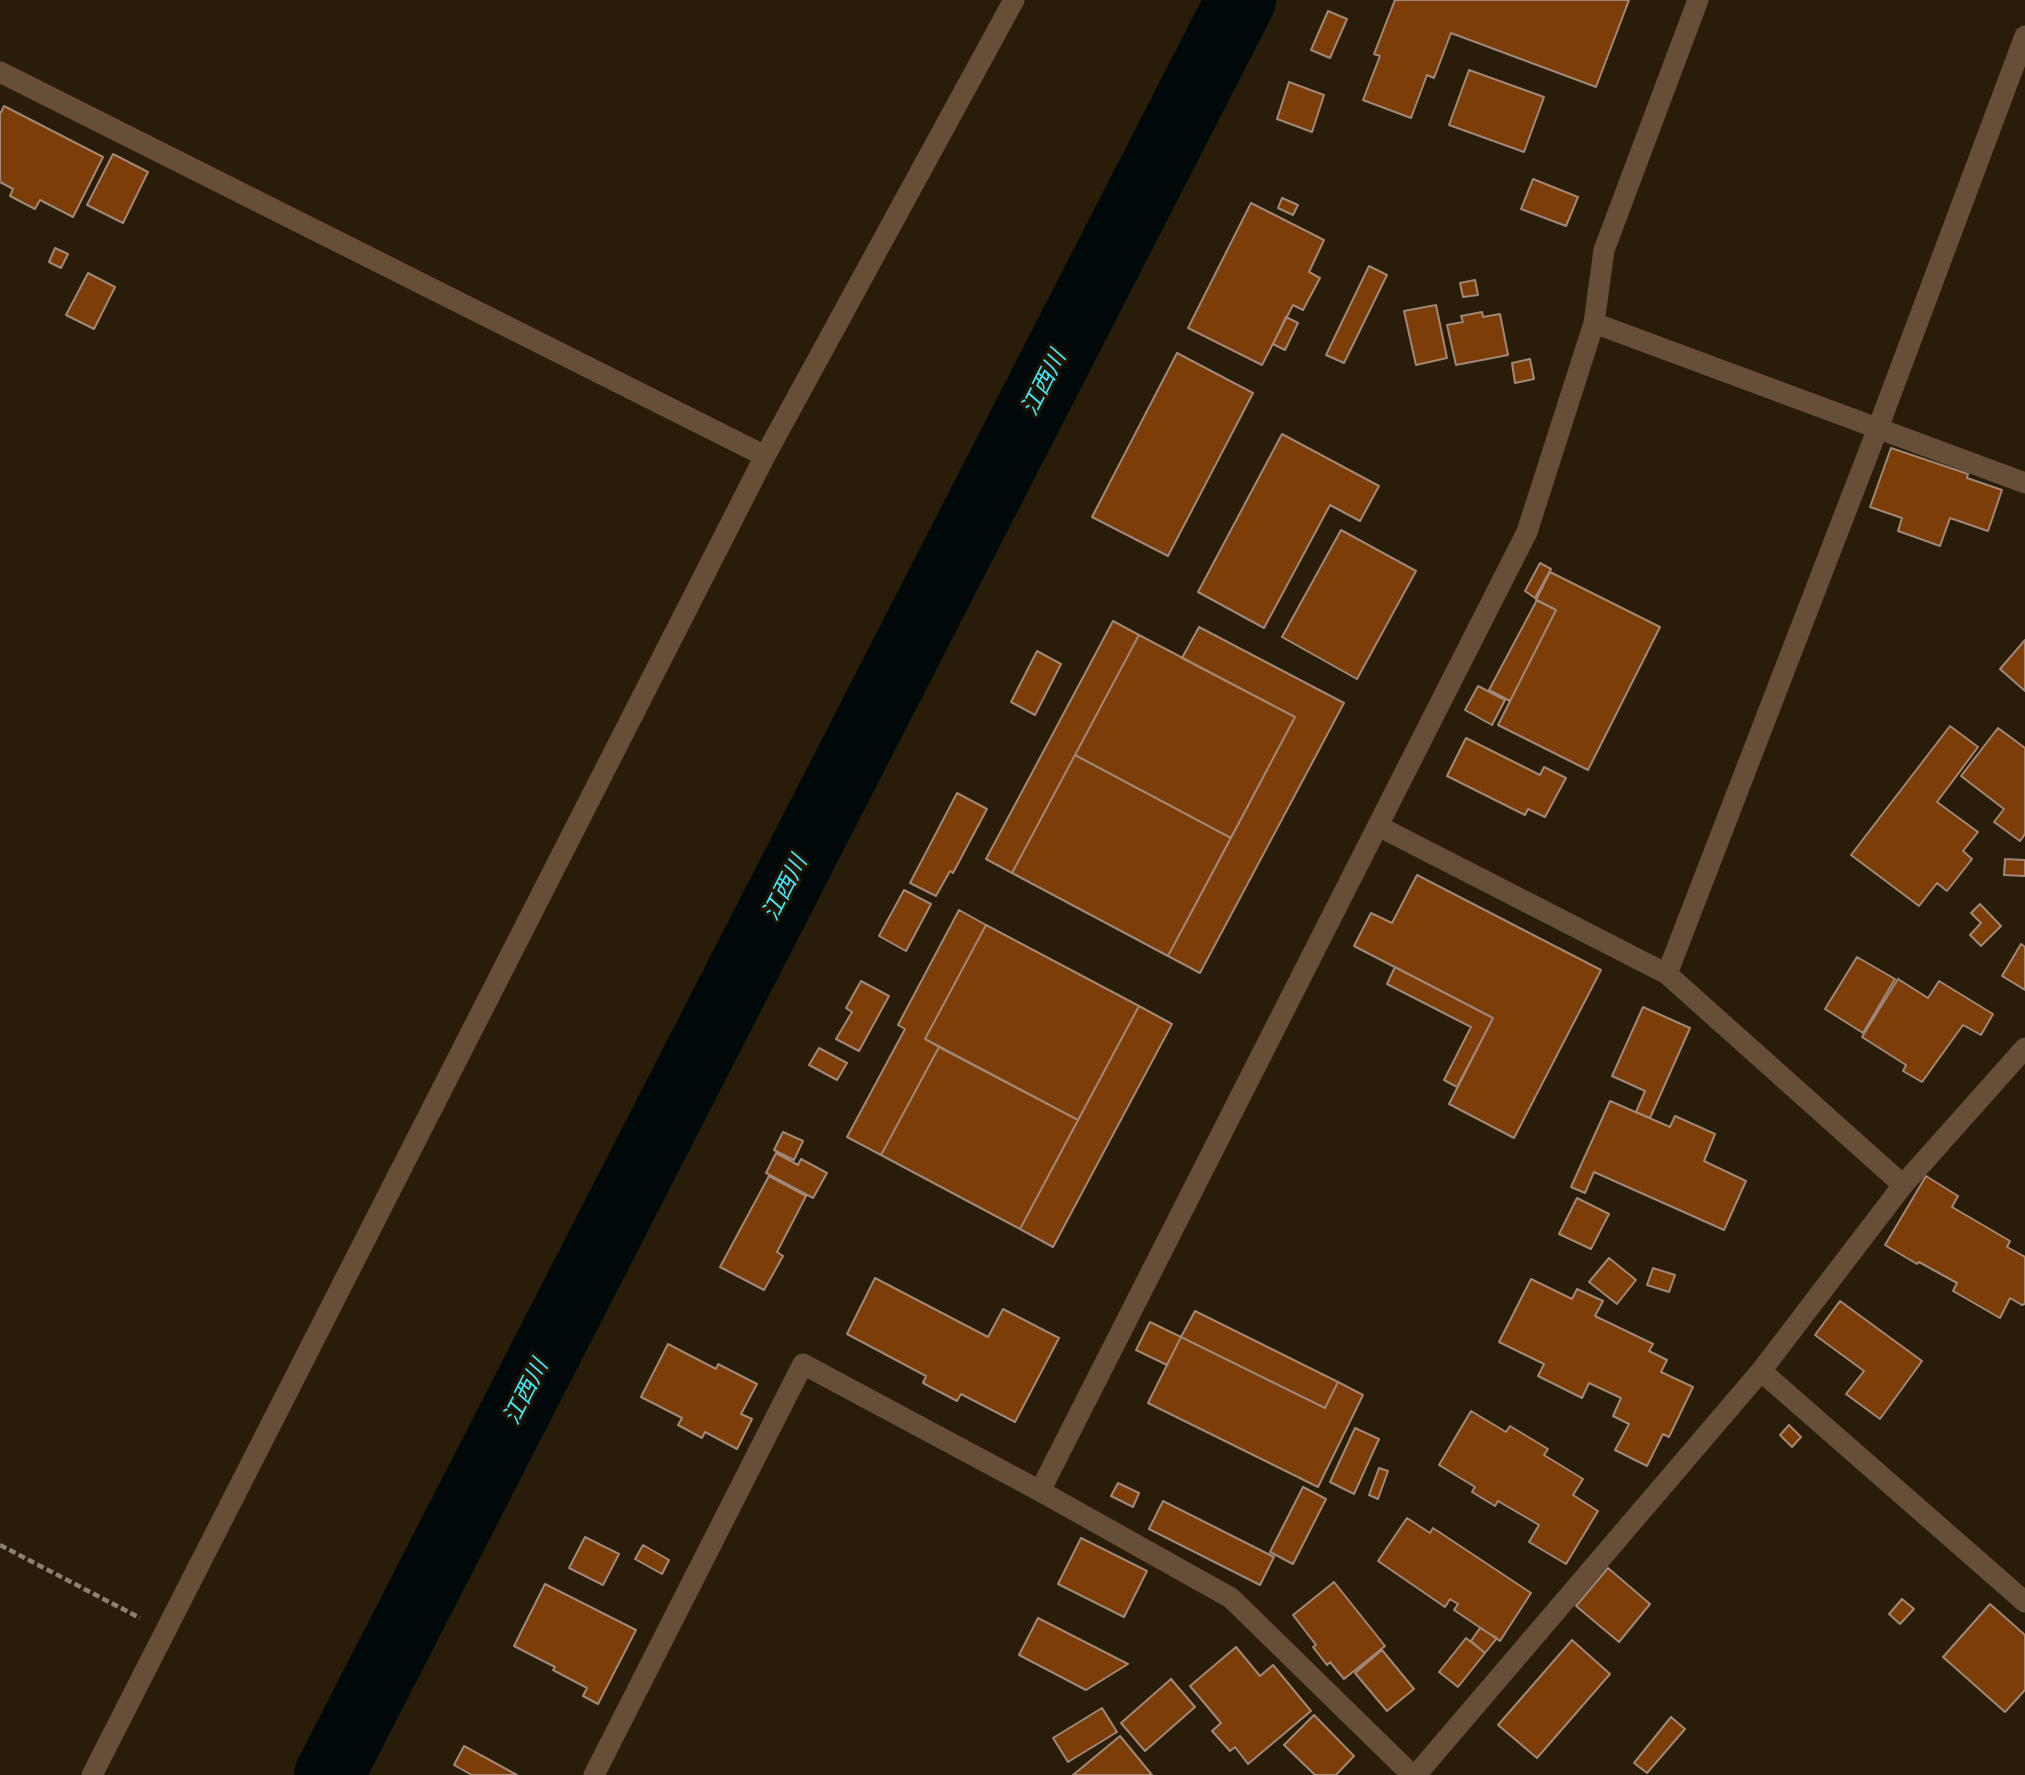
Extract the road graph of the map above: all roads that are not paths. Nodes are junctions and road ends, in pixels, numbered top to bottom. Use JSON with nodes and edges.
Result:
{"nodes":[{"id":1,"x":1014,"y":0,"type":"edge"},
{"id":2,"x":1698,"y":0,"type":"edge"},
{"id":3,"x":2025,"y":36,"type":"edge"},
{"id":4,"x":0,"y":72,"type":"edge"},
{"id":5,"x":1594,"y":323,"type":"junction"},
{"id":6,"x":1878,"y":428,"type":"junction"},
{"id":7,"x":765,"y":456,"type":"junction"},
{"id":8,"x":2025,"y":483,"type":"edge"},
{"id":9,"x":1378,"y":826,"type":"junction"},
{"id":10,"x":1667,"y":974,"type":"junction"},
{"id":11,"x":2025,"y":1048,"type":"edge"},
{"id":12,"x":1903,"y":1185,"type":"junction"},
{"id":13,"x":1760,"y":1371,"type":"junction"},
{"id":14,"x":1040,"y":1491,"type":"junction"},
{"id":15,"x":2025,"y":1602,"type":"edge"},
{"id":16,"x":92,"y":1775,"type":"edge"},
{"id":17,"x":594,"y":1775,"type":"edge"},
{"id":18,"x":1414,"y":1775,"type":"edge"}],
"edges":[{"from":1,"to":7,"type":"street"},
{"from":2,"to":5,"type":"street"},
{"from":3,"to":6,"type":"street"},
{"from":4,"to":7,"type":"street"},
{"from":5,"to":6,"type":"street"},
{"from":5,"to":9,"type":"street"},
{"from":6,"to":8,"type":"street"},
{"from":6,"to":10,"type":"street"},
{"from":7,"to":16,"type":"street"},
{"from":9,"to":10,"type":"street"},
{"from":9,"to":14,"type":"street"},
{"from":10,"to":12,"type":"street"},
{"from":11,"to":12,"type":"street"},
{"from":12,"to":13,"type":"street"},
{"from":13,"to":15,"type":"street"},
{"from":13,"to":18,"type":"street"},
{"from":14,"to":17,"type":"street"},
{"from":14,"to":18,"type":"street"}]}
